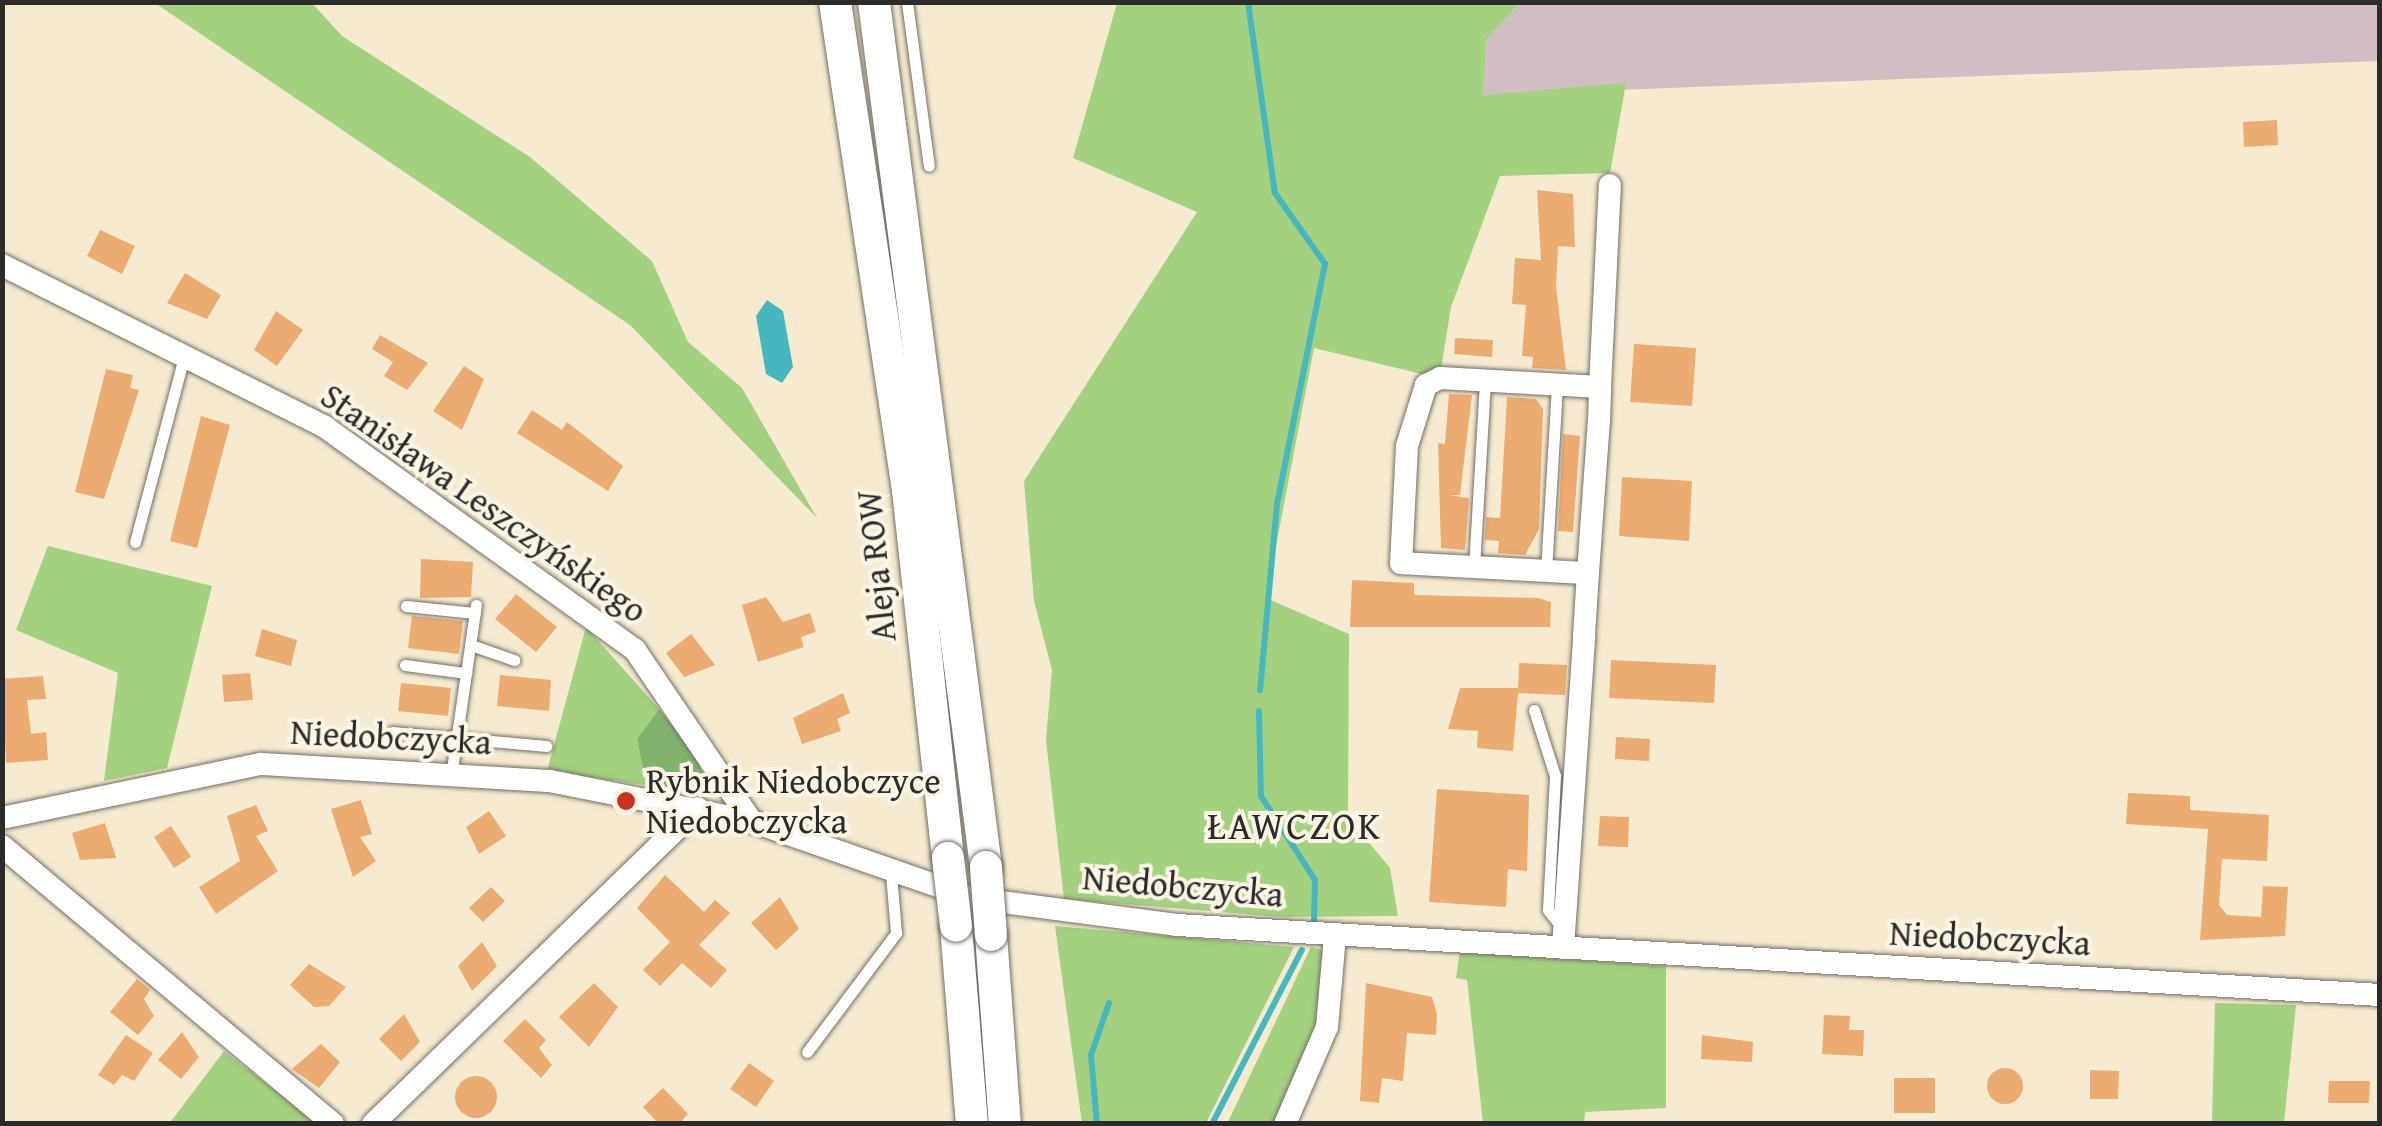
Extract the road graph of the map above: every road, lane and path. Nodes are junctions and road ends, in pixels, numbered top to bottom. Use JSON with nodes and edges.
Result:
{"nodes":[{"id":1,"x":835,"y":2,"type":"edge"},
{"id":2,"x":874,"y":2,"type":"edge"},
{"id":3,"x":906,"y":2,"type":"edge"},
{"id":4,"x":929,"y":166,"type":"dead end"},
{"id":5,"x":1610,"y":184,"type":"dead end"},
{"id":6,"x":2,"y":265,"type":"edge"},
{"id":7,"x":184,"y":356,"type":"junction"},
{"id":8,"x":1485,"y":380,"type":"junction"},
{"id":9,"x":1557,"y":384,"type":"junction"},
{"id":10,"x":1600,"y":387,"type":"junction"},
{"id":11,"x":135,"y":542,"type":"dead end"},
{"id":12,"x":1474,"y":567,"type":"junction"},
{"id":13,"x":1546,"y":571,"type":"junction"},
{"id":14,"x":1588,"y":573,"type":"junction"},
{"id":15,"x":406,"y":606,"type":"dead end"},
{"id":16,"x":471,"y":645,"type":"junction"},
{"id":17,"x":514,"y":660,"type":"dead end"},
{"id":18,"x":406,"y":665,"type":"dead end"},
{"id":19,"x":466,"y":673,"type":"junction"},
{"id":20,"x":1534,"y":710,"type":"dead end"},
{"id":21,"x":392,"y":732,"type":"dead end"},
{"id":22,"x":457,"y":737,"type":"junction"},
{"id":23,"x":546,"y":746,"type":"dead end"},
{"id":24,"x":451,"y":776,"type":"junction"},
{"id":25,"x":698,"y":808,"type":"junction"},
{"id":26,"x":2,"y":818,"type":"edge"},
{"id":27,"x":751,"y":821,"type":"junction"},
{"id":28,"x":2,"y":846,"type":"edge"},
{"id":29,"x":891,"y":874,"type":"junction"},
{"id":30,"x":1335,"y":934,"type":"junction"},
{"id":31,"x":1563,"y":939,"type":"junction"},
{"id":32,"x":2380,"y":995,"type":"edge"},
{"id":33,"x":807,"y":1052,"type":"dead end"},
{"id":34,"x":333,"y":1124,"type":"edge"},
{"id":35,"x":373,"y":1124,"type":"edge"},
{"id":36,"x":972,"y":1124,"type":"edge"},
{"id":37,"x":1005,"y":1124,"type":"edge"},
{"id":38,"x":1285,"y":1124,"type":"edge"}],
"edges":[{"from":1,"to":36,"type":"main road","name":"Aleja ROW","bridge":true},
{"from":2,"to":37,"type":"main road","name":"Aleja ROW","bridge":true},
{"from":3,"to":4,"type":"lane"},
{"from":5,"to":10,"type":"street"},
{"from":6,"to":7,"type":"street","name":"Stanisława Leszczyńskiego"},
{"from":7,"to":11,"type":"lane"},
{"from":7,"to":27,"type":"street","name":"Stanisława Leszczyńskiego"},
{"from":8,"to":9,"type":"street"},
{"from":8,"to":12,"type":"lane"},
{"from":8,"to":12,"type":"street"},
{"from":9,"to":10,"type":"street"},
{"from":9,"to":13,"type":"lane"},
{"from":10,"to":14,"type":"street"},
{"from":12,"to":13,"type":"street"},
{"from":13,"to":14,"type":"street"},
{"from":14,"to":31,"type":"street"},
{"from":15,"to":16,"type":"lane"},
{"from":16,"to":17,"type":"lane"},
{"from":16,"to":19,"type":"lane"},
{"from":18,"to":19,"type":"lane"},
{"from":19,"to":22,"type":"lane"},
{"from":20,"to":31,"type":"lane"},
{"from":21,"to":22,"type":"lane"},
{"from":22,"to":23,"type":"lane"},
{"from":22,"to":24,"type":"lane"},
{"from":24,"to":25,"type":"street","name":"Niedobczycka"},
{"from":24,"to":26,"type":"street","name":"Niedobczycka"},
{"from":25,"to":27,"type":"street","name":"Niedobczycka"},
{"from":25,"to":35,"type":"street"},
{"from":27,"to":29,"type":"street","name":"Niedobczycka"},
{"from":28,"to":34,"type":"street"},
{"from":29,"to":30,"type":"street","name":"Niedobczycka"},
{"from":29,"to":33,"type":"lane"},
{"from":30,"to":31,"type":"street","name":"Niedobczycka"},
{"from":30,"to":38,"type":"street"},
{"from":31,"to":32,"type":"street","name":"Niedobczycka"}]}
